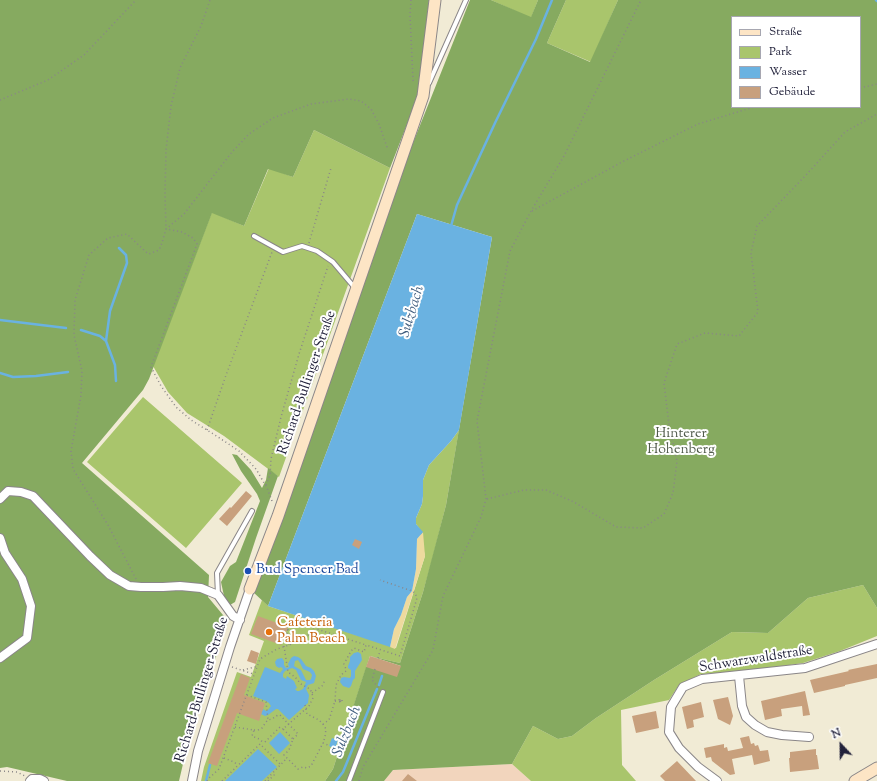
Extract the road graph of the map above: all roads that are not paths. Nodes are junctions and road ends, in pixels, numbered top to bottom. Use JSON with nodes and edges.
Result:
{"nodes":[{"id":1,"x":434,"y":0,"type":"edge"},
{"id":2,"x":466,"y":0,"type":"edge"},
{"id":3,"x":423,"y":96,"type":"junction"},
{"id":4,"x":254,"y":236,"type":"dead end"},
{"id":5,"x":356,"y":290,"type":"junction"},
{"id":6,"x":0,"y":499,"type":"edge"},
{"id":7,"x":252,"y":511,"type":"dead end"},
{"id":8,"x":0,"y":538,"type":"edge"},
{"id":9,"x":250,"y":589,"type":"joint"},
{"id":10,"x":218,"y":596,"type":"junction"},
{"id":11,"x":240,"y":620,"type":"junction"},
{"id":12,"x":877,"y":644,"type":"edge"},
{"id":13,"x":0,"y":658,"type":"edge"},
{"id":14,"x":739,"y":676,"type":"junction"},
{"id":15,"x":383,"y":692,"type":"road end"},
{"id":16,"x":809,"y":737,"type":"dead end"},
{"id":17,"x":877,"y":768,"type":"edge"},
{"id":18,"x":31,"y":780,"type":"edge"},
{"id":19,"x":44,"y":781,"type":"edge"},
{"id":20,"x":192,"y":781,"type":"edge"},
{"id":21,"x":349,"y":781,"type":"edge"},
{"id":22,"x":717,"y":781,"type":"edge"},
{"id":23,"x":855,"y":781,"type":"edge"}],
"edges":[{"from":1,"to":3,"type":"street"},
{"from":2,"to":3,"type":"lane","name":"Richard-Bullinger-Straße"},
{"from":3,"to":5,"type":"street","name":"Richard-Bullinger-Straße"},
{"from":4,"to":5,"type":"lane"},
{"from":5,"to":9,"type":"street","name":"Richard-Bullinger-Straße"},
{"from":6,"to":10,"type":"street"},
{"from":7,"to":10,"type":"lane"},
{"from":8,"to":13,"type":"street"},
{"from":9,"to":11,"type":"street","name":"Richard-Bullinger-Straße"},
{"from":10,"to":11,"type":"street"},
{"from":11,"to":20,"type":"street","name":"Richard-Bullinger-Straße"},
{"from":12,"to":14,"type":"street","name":"Schwarzwaldstraße"},
{"from":14,"to":16,"type":"street"},
{"from":14,"to":22,"type":"street","name":"Schwarzwaldstraße"},
{"from":15,"to":21,"type":"lane"},
{"from":17,"to":23,"type":"street"},
{"from":18,"to":19,"type":"street"}]}
